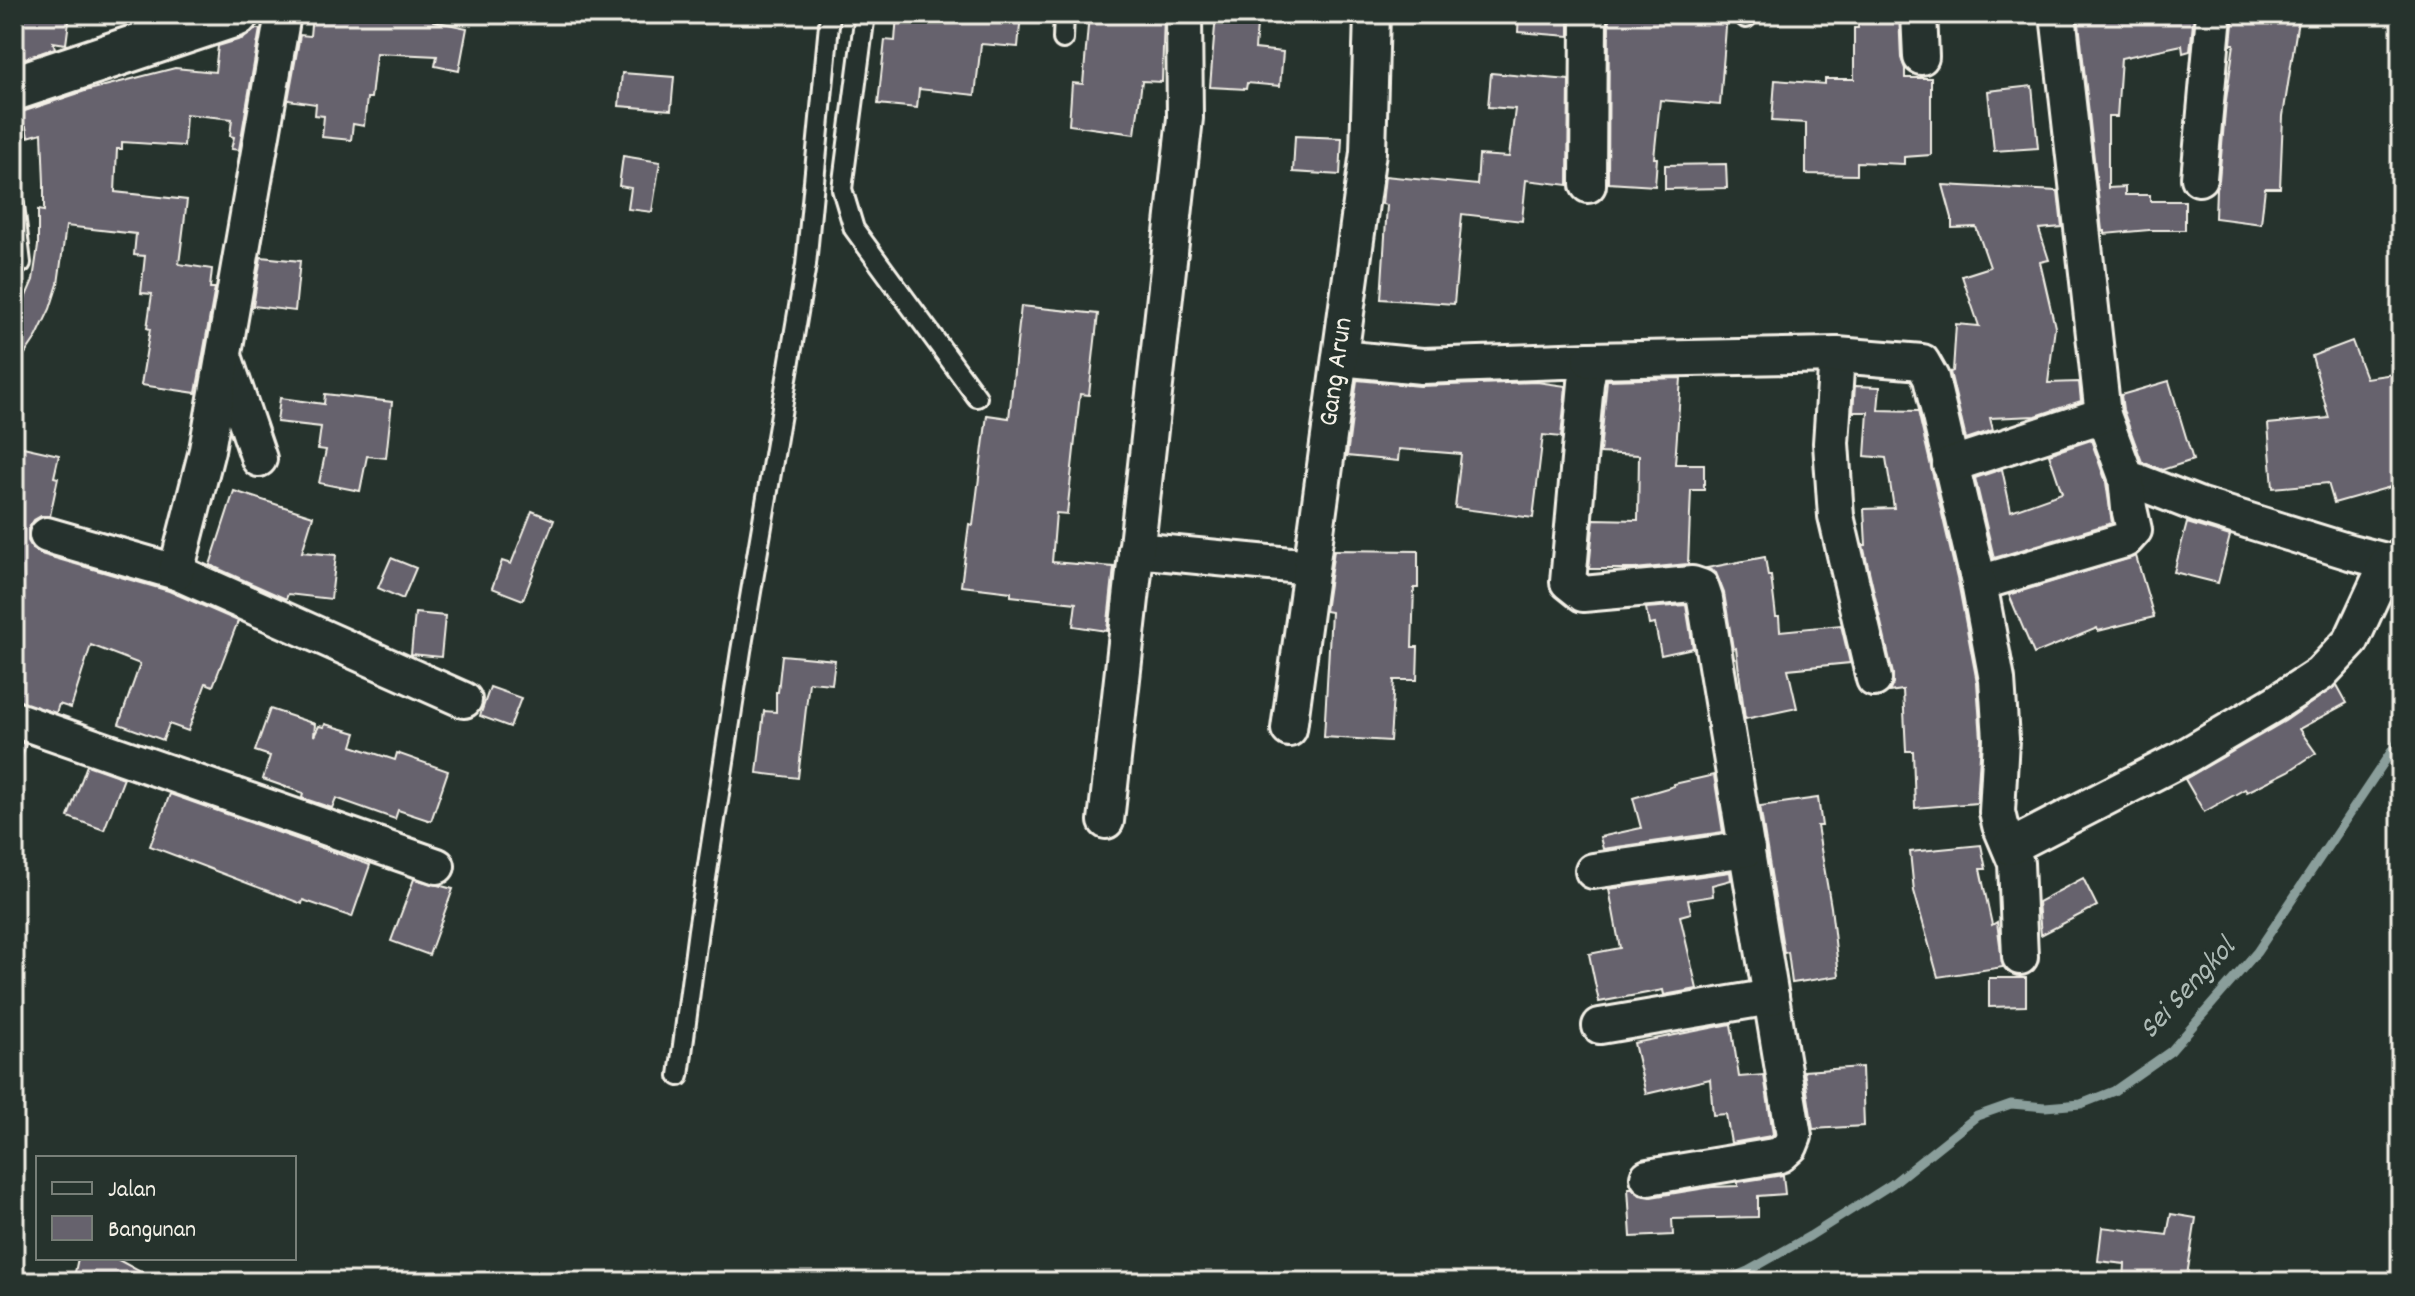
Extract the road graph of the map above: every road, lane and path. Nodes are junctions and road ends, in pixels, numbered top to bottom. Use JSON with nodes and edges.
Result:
{"nodes":[{"id":1,"x":236,"y":14,"type":"edge"},
{"id":2,"x":283,"y":14,"type":"edge"},
{"id":3,"x":830,"y":14,"type":"edge"},
{"id":4,"x":865,"y":14,"type":"edge"},
{"id":5,"x":1064,"y":14,"type":"edge"},
{"id":6,"x":1184,"y":14,"type":"edge"},
{"id":7,"x":1372,"y":14,"type":"edge"},
{"id":8,"x":1589,"y":14,"type":"edge"},
{"id":9,"x":1919,"y":14,"type":"edge"},
{"id":10,"x":2058,"y":14,"type":"edge"},
{"id":11,"x":2214,"y":14,"type":"edge"},
{"id":12,"x":160,"y":27,"type":"edge"},
{"id":13,"x":1063,"y":39,"type":"dead end"},
{"id":14,"x":1921,"y":57,"type":"dead end"},
{"id":15,"x":14,"y":88,"type":"edge"},
{"id":16,"x":2199,"y":178,"type":"dead end"},
{"id":17,"x":1588,"y":185,"type":"dead end"},
{"id":18,"x":14,"y":205,"type":"edge"},
{"id":19,"x":21,"y":263,"type":"dead end"},
{"id":20,"x":224,"y":355,"type":"junction"},
{"id":21,"x":1837,"y":355,"type":"junction"},
{"id":22,"x":1340,"y":358,"type":"junction"},
{"id":23,"x":1590,"y":360,"type":"junction"},
{"id":24,"x":977,"y":397,"type":"dead end"},
{"id":25,"x":2103,"y":415,"type":"junction"},
{"id":26,"x":259,"y":459,"type":"dead end"},
{"id":27,"x":1950,"y":465,"type":"junction"},
{"id":28,"x":2126,"y":477,"type":"junction"},
{"id":29,"x":47,"y":535,"type":"dead end"},
{"id":30,"x":1136,"y":550,"type":"junction"},
{"id":31,"x":2394,"y":563,"type":"edge"},
{"id":32,"x":1311,"y":567,"type":"junction"},
{"id":33,"x":176,"y":572,"type":"junction"},
{"id":34,"x":1979,"y":583,"type":"junction"},
{"id":35,"x":1874,"y":679,"type":"dead end"},
{"id":36,"x":464,"y":700,"type":"dead end"},
{"id":37,"x":14,"y":719,"type":"edge"},
{"id":38,"x":1289,"y":729,"type":"dead end"},
{"id":39,"x":1106,"y":821,"type":"dead end"},
{"id":40,"x":2010,"y":847,"type":"junction"},
{"id":41,"x":1747,"y":849,"type":"junction"},
{"id":42,"x":437,"y":866,"type":"dead end"},
{"id":43,"x":1593,"y":871,"type":"dead end"},
{"id":44,"x":2020,"y":957,"type":"dead end"},
{"id":45,"x":1771,"y":997,"type":"junction"},
{"id":46,"x":1600,"y":1026,"type":"dead end"},
{"id":47,"x":679,"y":1076,"type":"dead end"},
{"id":48,"x":1648,"y":1177,"type":"dead end"}],
"edges":[{"from":1,"to":12,"type":"street"},
{"from":2,"to":20,"type":"street"},
{"from":3,"to":47,"type":"lane"},
{"from":4,"to":24,"type":"lane"},
{"from":5,"to":13,"type":"lane"},
{"from":6,"to":30,"type":"street"},
{"from":7,"to":22,"type":"street","name":"Gang Arun"},
{"from":8,"to":17,"type":"street"},
{"from":9,"to":14,"type":"street"},
{"from":10,"to":25,"type":"street"},
{"from":11,"to":16,"type":"street"},
{"from":12,"to":15,"type":"street"},
{"from":18,"to":19,"type":"lane"},
{"from":20,"to":26,"type":"street"},
{"from":20,"to":33,"type":"street"},
{"from":21,"to":23,"type":"street"},
{"from":21,"to":27,"type":"street"},
{"from":21,"to":35,"type":"street"},
{"from":22,"to":23,"type":"street"},
{"from":22,"to":32,"type":"street","name":"Gang Arun"},
{"from":23,"to":41,"type":"street"},
{"from":25,"to":27,"type":"street"},
{"from":25,"to":28,"type":"street"},
{"from":27,"to":34,"type":"street"},
{"from":28,"to":31,"type":"street"},
{"from":28,"to":34,"type":"street"},
{"from":29,"to":33,"type":"street"},
{"from":30,"to":32,"type":"street"},
{"from":30,"to":39,"type":"street"},
{"from":31,"to":40,"type":"street"},
{"from":32,"to":38,"type":"street","name":"Gang Arun"},
{"from":33,"to":36,"type":"street"},
{"from":34,"to":40,"type":"street"},
{"from":37,"to":42,"type":"street"},
{"from":40,"to":44,"type":"street"},
{"from":41,"to":43,"type":"street"},
{"from":41,"to":45,"type":"street"},
{"from":45,"to":46,"type":"street"},
{"from":45,"to":48,"type":"street"}]}
